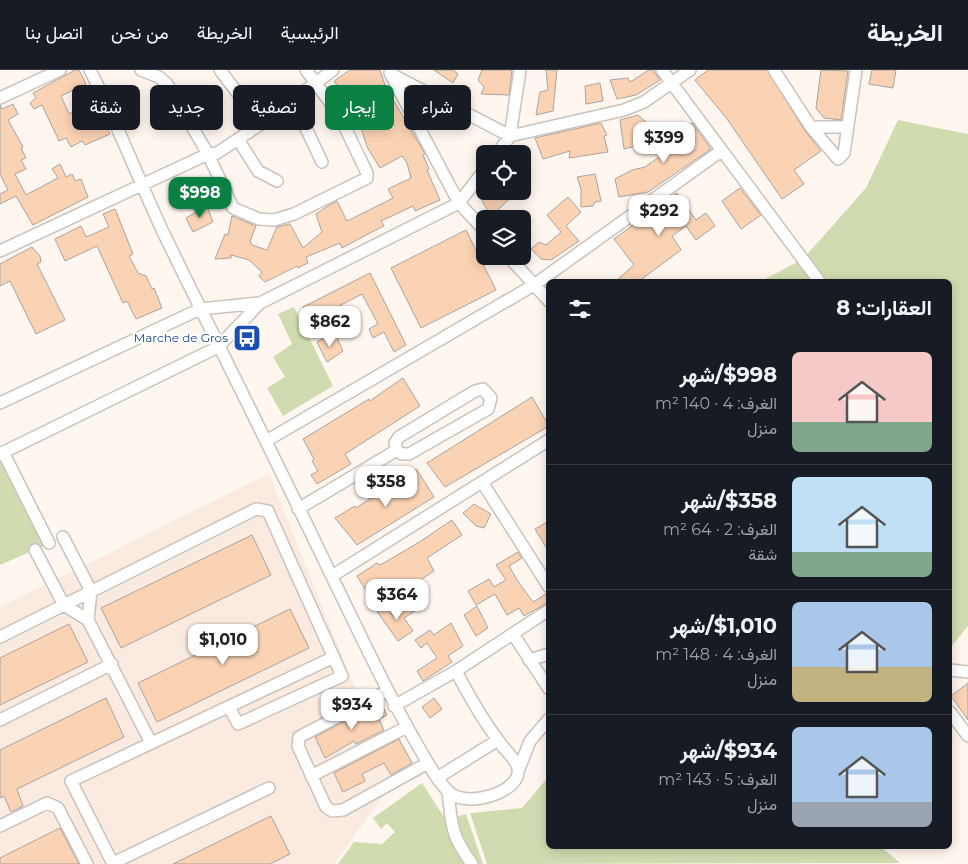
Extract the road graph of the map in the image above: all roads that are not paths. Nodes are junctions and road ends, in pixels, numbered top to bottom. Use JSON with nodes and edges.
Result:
{"nodes":[{"id":1,"x":60,"y":70,"type":"edge"},
{"id":2,"x":90,"y":70,"type":"edge"},
{"id":3,"x":98,"y":70,"type":"edge"},
{"id":4,"x":141,"y":70,"type":"edge"},
{"id":5,"x":220,"y":70,"type":"edge"},
{"id":6,"x":306,"y":70,"type":"edge"},
{"id":7,"x":333,"y":70,"type":"edge"},
{"id":8,"x":520,"y":70,"type":"edge"},
{"id":9,"x":662,"y":70,"type":"edge"},
{"id":10,"x":690,"y":70,"type":"edge"},
{"id":11,"x":856,"y":70,"type":"edge"},
{"id":12,"x":390,"y":72,"type":"edge"},
{"id":13,"x":779,"y":73,"type":"edge"},
{"id":14,"x":96,"y":82,"type":"junction"},
{"id":15,"x":317,"y":83,"type":"junction"},
{"id":16,"x":672,"y":84,"type":"junction"},
{"id":17,"x":314,"y":85,"type":"edge"},
{"id":18,"x":233,"y":87,"type":"edge"},
{"id":19,"x":0,"y":98,"type":"edge"},
{"id":20,"x":811,"y":127,"type":"junction"},
{"id":21,"x":847,"y":127,"type":"junction"},
{"id":22,"x":252,"y":130,"type":"edge"},
{"id":23,"x":307,"y":130,"type":"edge"},
{"id":24,"x":510,"y":136,"type":"junction"},
{"id":25,"x":238,"y":139,"type":"junction"},
{"id":26,"x":504,"y":145,"type":"edge"},
{"id":27,"x":721,"y":151,"type":"junction"},
{"id":28,"x":208,"y":154,"type":"junction"},
{"id":29,"x":322,"y":162,"type":"dead end"},
{"id":30,"x":277,"y":181,"type":"dead end"},
{"id":31,"x":476,"y":181,"type":"edge"},
{"id":32,"x":141,"y":185,"type":"junction"},
{"id":33,"x":459,"y":203,"type":"junction"},
{"id":34,"x":476,"y":221,"type":"edge"},
{"id":35,"x":0,"y":251,"type":"edge"},
{"id":36,"x":516,"y":265,"type":"edge"},
{"id":37,"x":818,"y":279,"type":"edge"},
{"id":38,"x":534,"y":285,"type":"junction"},
{"id":39,"x":546,"y":298,"type":"edge"},
{"id":40,"x":260,"y":303,"type":"junction"},
{"id":41,"x":200,"y":309,"type":"junction"},
{"id":42,"x":218,"y":347,"type":"junction"},
{"id":43,"x":0,"y":403,"type":"edge"},
{"id":44,"x":266,"y":441,"type":"junction"},
{"id":45,"x":546,"y":442,"type":"edge"},
{"id":46,"x":397,"y":450,"type":"junction"},
{"id":47,"x":2,"y":453,"type":"edge"},
{"id":48,"x":482,"y":482,"type":"junction"},
{"id":49,"x":298,"y":509,"type":"junction"},
{"id":50,"x":63,"y":537,"type":"dead end"},
{"id":51,"x":49,"y":543,"type":"dead end"},
{"id":52,"x":35,"y":550,"type":"dead end"},
{"id":53,"x":332,"y":576,"type":"junction"},
{"id":54,"x":546,"y":582,"type":"edge"},
{"id":55,"x":91,"y":591,"type":"junction"},
{"id":56,"x":64,"y":605,"type":"junction"},
{"id":57,"x":546,"y":612,"type":"edge"},
{"id":58,"x":88,"y":620,"type":"junction"},
{"id":59,"x":513,"y":634,"type":"junction"},
{"id":60,"x":0,"y":636,"type":"edge"},
{"id":61,"x":546,"y":655,"type":"edge"},
{"id":62,"x":334,"y":658,"type":"junction"},
{"id":63,"x":529,"y":660,"type":"junction"},
{"id":64,"x":112,"y":664,"type":"junction"},
{"id":65,"x":952,"y":670,"type":"edge"},
{"id":66,"x":456,"y":671,"type":"junction"},
{"id":67,"x":968,"y":672,"type":"edge"},
{"id":68,"x":546,"y":686,"type":"edge"},
{"id":69,"x":387,"y":691,"type":"junction"},
{"id":70,"x":394,"y":706,"type":"junction"},
{"id":71,"x":229,"y":707,"type":"junction"},
{"id":72,"x":952,"y":715,"type":"edge"},
{"id":73,"x":0,"y":720,"type":"edge"},
{"id":74,"x":546,"y":723,"type":"edge"},
{"id":75,"x":407,"y":727,"type":"junction"},
{"id":76,"x":968,"y":736,"type":"edge"},
{"id":77,"x":498,"y":740,"type":"junction"},
{"id":78,"x":151,"y":742,"type":"junction"},
{"id":79,"x":428,"y":763,"type":"junction"},
{"id":80,"x":519,"y":770,"type":"junction"},
{"id":81,"x":311,"y":776,"type":"junction"},
{"id":82,"x":437,"y":778,"type":"junction"},
{"id":83,"x":269,"y":788,"type":"dead end"},
{"id":84,"x":448,"y":792,"type":"junction"},
{"id":85,"x":0,"y":826,"type":"edge"},
{"id":86,"x":87,"y":864,"type":"edge"},
{"id":87,"x":113,"y":864,"type":"edge"},
{"id":88,"x":472,"y":864,"type":"edge"}],
"edges":[{"from":1,"to":19,"type":"street"},
{"from":2,"to":14,"type":"street"},
{"from":3,"to":14,"type":"street"},
{"from":4,"to":28,"type":"street"},
{"from":5,"to":18,"type":"street"},
{"from":6,"to":15,"type":"street"},
{"from":7,"to":15,"type":"street"},
{"from":8,"to":24,"type":"street"},
{"from":9,"to":16,"type":"street"},
{"from":10,"to":16,"type":"street"},
{"from":11,"to":21,"type":"street"},
{"from":12,"to":24,"type":"street"},
{"from":12,"to":33,"type":"street"},
{"from":13,"to":20,"type":"street"},
{"from":14,"to":32,"type":"street"},
{"from":15,"to":17,"type":"street"},
{"from":15,"to":28,"type":"street"},
{"from":16,"to":24,"type":"street"},
{"from":16,"to":27,"type":"street"},
{"from":20,"to":21,"type":"street"},
{"from":20,"to":21,"type":"street"},
{"from":22,"to":25,"type":"street"},
{"from":23,"to":29,"type":"street"},
{"from":24,"to":26,"type":"street"},
{"from":25,"to":28,"type":"street"},
{"from":25,"to":30,"type":"street"},
{"from":27,"to":37,"type":"street"},
{"from":27,"to":38,"type":"street"},
{"from":28,"to":32,"type":"street"},
{"from":31,"to":33,"type":"street"},
{"from":32,"to":35,"type":"street"},
{"from":32,"to":41,"type":"street"},
{"from":33,"to":34,"type":"street"},
{"from":33,"to":40,"type":"street"},
{"from":36,"to":38,"type":"street"},
{"from":38,"to":39,"type":"street"},
{"from":38,"to":44,"type":"street"},
{"from":40,"to":41,"type":"street"},
{"from":40,"to":42,"type":"street"},
{"from":41,"to":42,"type":"street"},
{"from":41,"to":43,"type":"street"},
{"from":42,"to":44,"type":"street"},
{"from":42,"to":47,"type":"street"},
{"from":44,"to":49,"type":"street"},
{"from":45,"to":48,"type":"street"},
{"from":46,"to":46,"type":"street"},
{"from":46,"to":49,"type":"street"},
{"from":47,"to":51,"type":"street"},
{"from":48,"to":53,"type":"street"},
{"from":48,"to":54,"type":"street"},
{"from":49,"to":53,"type":"street"},
{"from":50,"to":55,"type":"street"},
{"from":52,"to":56,"type":"street"},
{"from":53,"to":69,"type":"street"},
{"from":55,"to":56,"type":"street"},
{"from":55,"to":58,"type":"street"},
{"from":55,"to":62,"type":"street"},
{"from":56,"to":58,"type":"street"},
{"from":56,"to":60,"type":"street"},
{"from":57,"to":59,"type":"street"},
{"from":58,"to":64,"type":"street"},
{"from":59,"to":63,"type":"street"},
{"from":59,"to":66,"type":"street"},
{"from":61,"to":63,"type":"street"},
{"from":62,"to":71,"type":"street"},
{"from":62,"to":71,"type":"street"},
{"from":63,"to":68,"type":"street"},
{"from":64,"to":73,"type":"street"},
{"from":64,"to":78,"type":"street"},
{"from":65,"to":67,"type":"street"},
{"from":66,"to":70,"type":"street"},
{"from":66,"to":77,"type":"street"},
{"from":69,"to":70,"type":"street"},
{"from":69,"to":81,"type":"street"},
{"from":70,"to":75,"type":"street"},
{"from":71,"to":78,"type":"street"},
{"from":72,"to":76,"type":"street"},
{"from":74,"to":80,"type":"street"},
{"from":75,"to":79,"type":"street"},
{"from":75,"to":81,"type":"street"},
{"from":77,"to":80,"type":"street"},
{"from":77,"to":82,"type":"street"},
{"from":78,"to":87,"type":"street"},
{"from":79,"to":81,"type":"street"},
{"from":79,"to":82,"type":"street"},
{"from":80,"to":84,"type":"street"},
{"from":82,"to":84,"type":"street"},
{"from":83,"to":87,"type":"street"},
{"from":84,"to":88,"type":"street"},
{"from":85,"to":86,"type":"street"}]}
